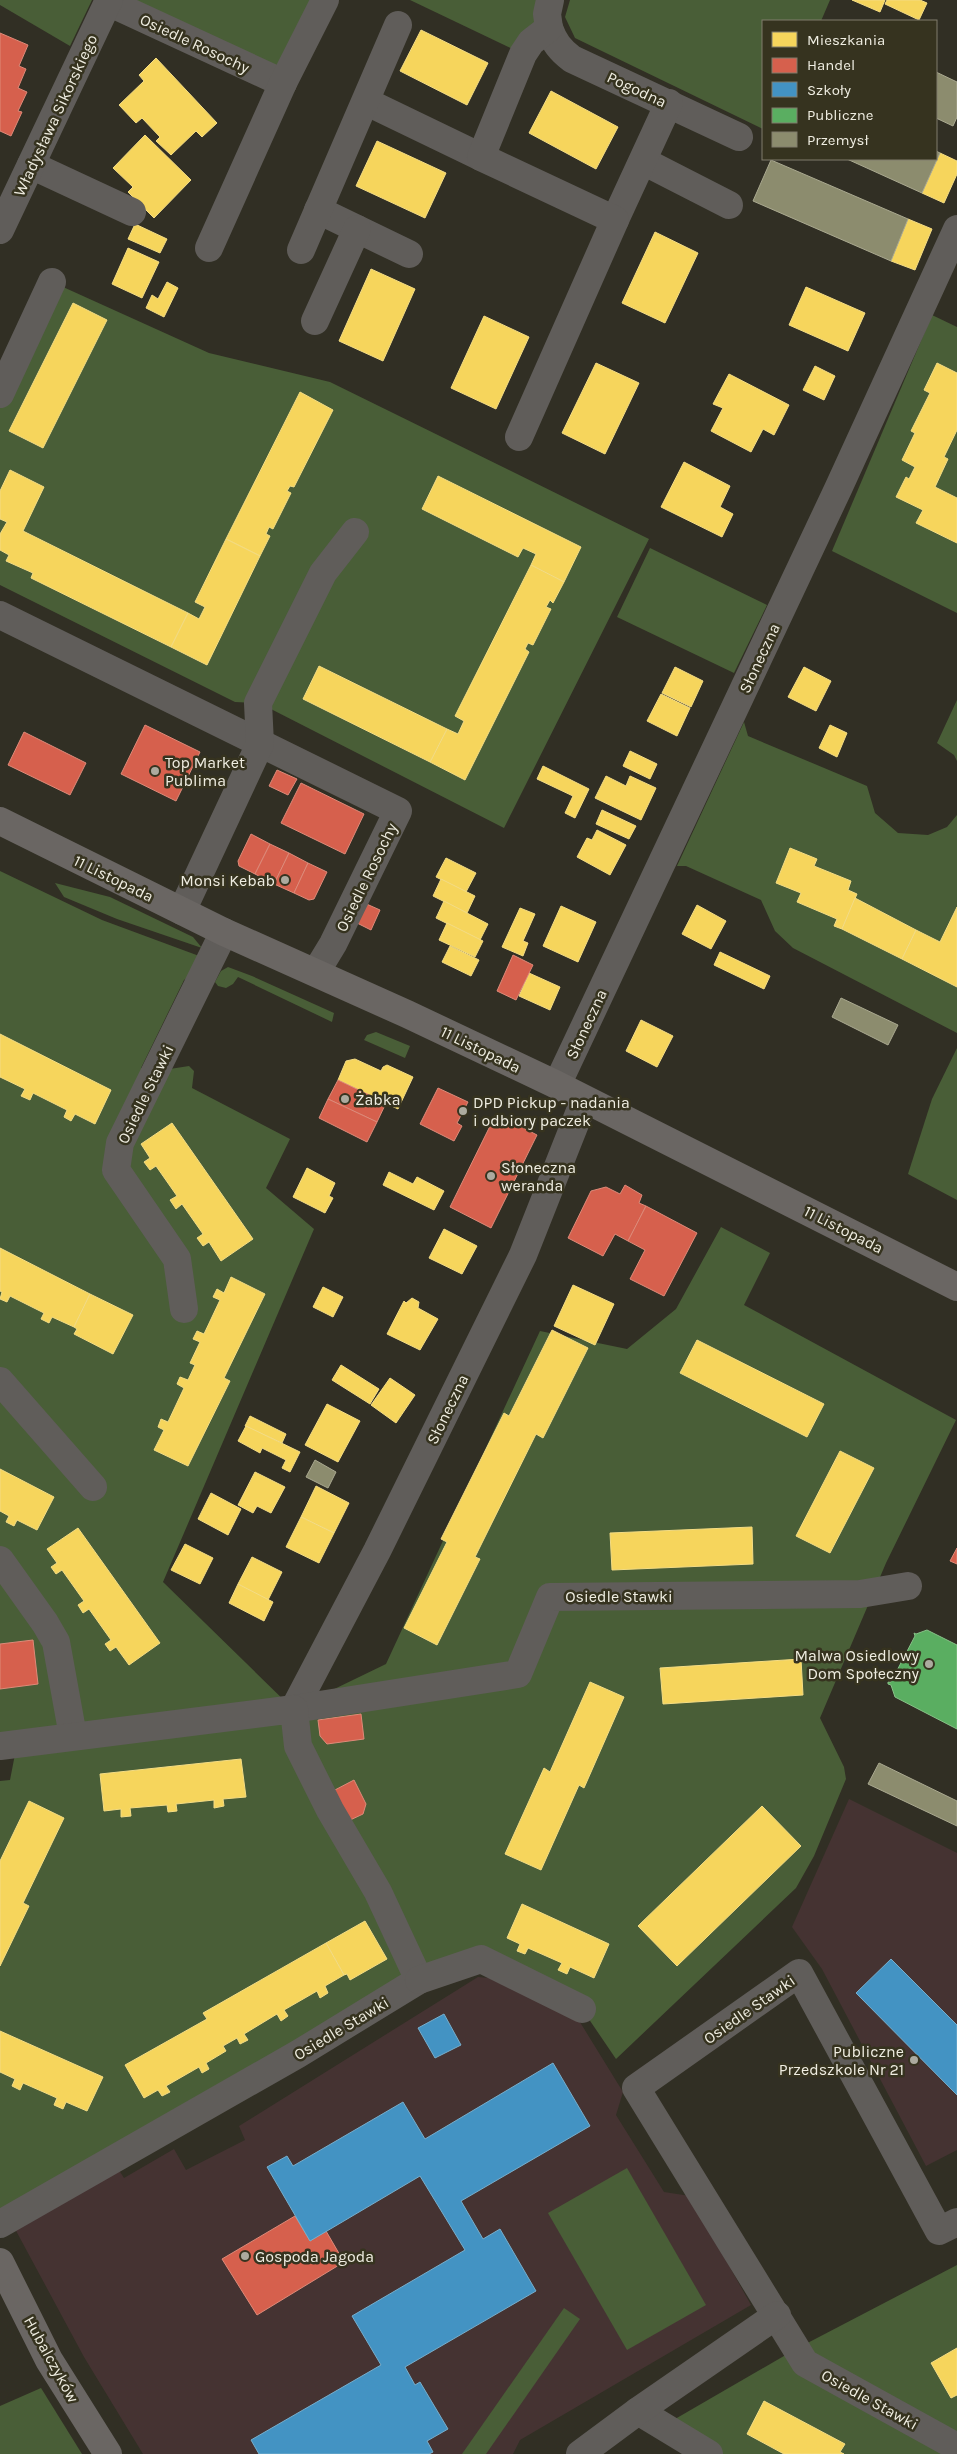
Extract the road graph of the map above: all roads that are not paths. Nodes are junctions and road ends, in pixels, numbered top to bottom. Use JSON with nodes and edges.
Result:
{"nodes":[{"id":1,"x":325,"y":0,"type":"edge"},
{"id":2,"x":550,"y":0,"type":"edge"},
{"id":3,"x":108,"y":1,"type":"edge"},
{"id":4,"x":398,"y":25,"type":"dead end"},
{"id":5,"x":549,"y":28,"type":"junction"},
{"id":6,"x":283,"y":83,"type":"junction"},
{"id":7,"x":367,"y":102,"type":"junction"},
{"id":8,"x":669,"y":104,"type":"junction"},
{"id":9,"x":739,"y":137,"type":"dead end"},
{"id":10,"x":481,"y":157,"type":"junction"},
{"id":11,"x":643,"y":161,"type":"junction"},
{"id":12,"x":31,"y":165,"type":"junction"},
{"id":13,"x":728,"y":205,"type":"dead end"},
{"id":14,"x":318,"y":210,"type":"junction"},
{"id":15,"x":132,"y":212,"type":"dead end"},
{"id":16,"x":616,"y":220,"type":"junction"},
{"id":17,"x":357,"y":229,"type":"junction"},
{"id":18,"x":957,"y":229,"type":"edge"},
{"id":19,"x":0,"y":230,"type":"edge"},
{"id":20,"x":209,"y":248,"type":"dead end"},
{"id":21,"x":301,"y":250,"type":"dead end"},
{"id":22,"x":409,"y":254,"type":"dead end"},
{"id":23,"x":52,"y":282,"type":"dead end"},
{"id":24,"x":315,"y":321,"type":"dead end"},
{"id":25,"x":0,"y":394,"type":"edge"},
{"id":26,"x":519,"y":437,"type":"dead end"},
{"id":27,"x":355,"y":532,"type":"dead end"},
{"id":28,"x":0,"y":615,"type":"edge"},
{"id":29,"x":260,"y":744,"type":"junction"},
{"id":30,"x":0,"y":821,"type":"edge"},
{"id":31,"x":182,"y":911,"type":"junction"},
{"id":32,"x":224,"y":932,"type":"junction"},
{"id":33,"x":316,"y":972,"type":"junction"},
{"id":34,"x":556,"y":1086,"type":"junction"},
{"id":35,"x":584,"y":1100,"type":"junction"},
{"id":36,"x":957,"y":1287,"type":"edge"},
{"id":37,"x":184,"y":1309,"type":"dead end"},
{"id":38,"x":0,"y":1381,"type":"edge"},
{"id":39,"x":93,"y":1487,"type":"dead end"},
{"id":40,"x":0,"y":1560,"type":"edge"},
{"id":41,"x":908,"y":1586,"type":"dead end"},
{"id":42,"x":294,"y":1709,"type":"junction"},
{"id":43,"x":74,"y":1736,"type":"junction"},
{"id":44,"x":0,"y":1746,"type":"edge"},
{"id":45,"x":420,"y":1980,"type":"junction"},
{"id":46,"x":582,"y":2009,"type":"dead end"},
{"id":47,"x":957,"y":2222,"type":"edge"},
{"id":48,"x":0,"y":2224,"type":"edge"},
{"id":49,"x":0,"y":2262,"type":"edge"},
{"id":50,"x":777,"y":2316,"type":"junction"},
{"id":51,"x":638,"y":2411,"type":"junction"},
{"id":52,"x":957,"y":2447,"type":"edge"},
{"id":53,"x":108,"y":2454,"type":"edge"},
{"id":54,"x":580,"y":2454,"type":"edge"},
{"id":55,"x":709,"y":2454,"type":"edge"}],
"edges":[{"from":1,"to":6,"type":"street"},
{"from":2,"to":5,"type":"street","name":"Pogodna"},
{"from":3,"to":6,"type":"street","name":"Osiedle Rosochy"},
{"from":3,"to":12,"type":"street","name":"Władysława Sikorskiego"},
{"from":4,"to":7,"type":"street"},
{"from":5,"to":8,"type":"street","name":"Pogodna"},
{"from":5,"to":10,"type":"street"},
{"from":6,"to":20,"type":"street"},
{"from":7,"to":10,"type":"street"},
{"from":7,"to":14,"type":"street"},
{"from":8,"to":9,"type":"street","name":"Pogodna"},
{"from":8,"to":11,"type":"street"},
{"from":10,"to":16,"type":"street"},
{"from":11,"to":13,"type":"street"},
{"from":11,"to":16,"type":"street"},
{"from":12,"to":15,"type":"street"},
{"from":12,"to":19,"type":"street","name":"Władysława Sikorskiego"},
{"from":14,"to":17,"type":"street"},
{"from":14,"to":21,"type":"street"},
{"from":16,"to":26,"type":"street"},
{"from":17,"to":22,"type":"street"},
{"from":17,"to":24,"type":"street"},
{"from":18,"to":34,"type":"street","name":"Słoneczna"},
{"from":23,"to":25,"type":"street"},
{"from":27,"to":29,"type":"street"},
{"from":28,"to":29,"type":"street","name":"Osiedle Rosochy"},
{"from":29,"to":31,"type":"street"},
{"from":29,"to":33,"type":"street","name":"Osiedle Rosochy"},
{"from":30,"to":31,"type":"street","name":"11 Listopada"},
{"from":31,"to":32,"type":"street","name":"11 Listopada"},
{"from":32,"to":33,"type":"street","name":"11 Listopada"},
{"from":32,"to":37,"type":"street","name":"Osiedle Stawki"},
{"from":33,"to":34,"type":"street","name":"11 Listopada"},
{"from":34,"to":35,"type":"street","name":"11 Listopada"},
{"from":35,"to":36,"type":"street","name":"11 Listopada"},
{"from":35,"to":42,"type":"street","name":"Słoneczna"},
{"from":38,"to":39,"type":"street"},
{"from":40,"to":43,"type":"street"},
{"from":41,"to":42,"type":"street","name":"Osiedle Stawki"},
{"from":42,"to":43,"type":"street","name":"Osiedle Stawki"},
{"from":42,"to":45,"type":"street"},
{"from":43,"to":44,"type":"street","name":"Osiedle Stawki"},
{"from":45,"to":46,"type":"street","name":"Osiedle Stawki"},
{"from":45,"to":48,"type":"street","name":"Osiedle Stawki"},
{"from":47,"to":50,"type":"street","name":"Osiedle Stawki"},
{"from":49,"to":53,"type":"street","name":"Hubalczyków"},
{"from":50,"to":51,"type":"street"},
{"from":50,"to":52,"type":"street","name":"Osiedle Stawki"},
{"from":51,"to":54,"type":"street"},
{"from":51,"to":55,"type":"street"}]}
